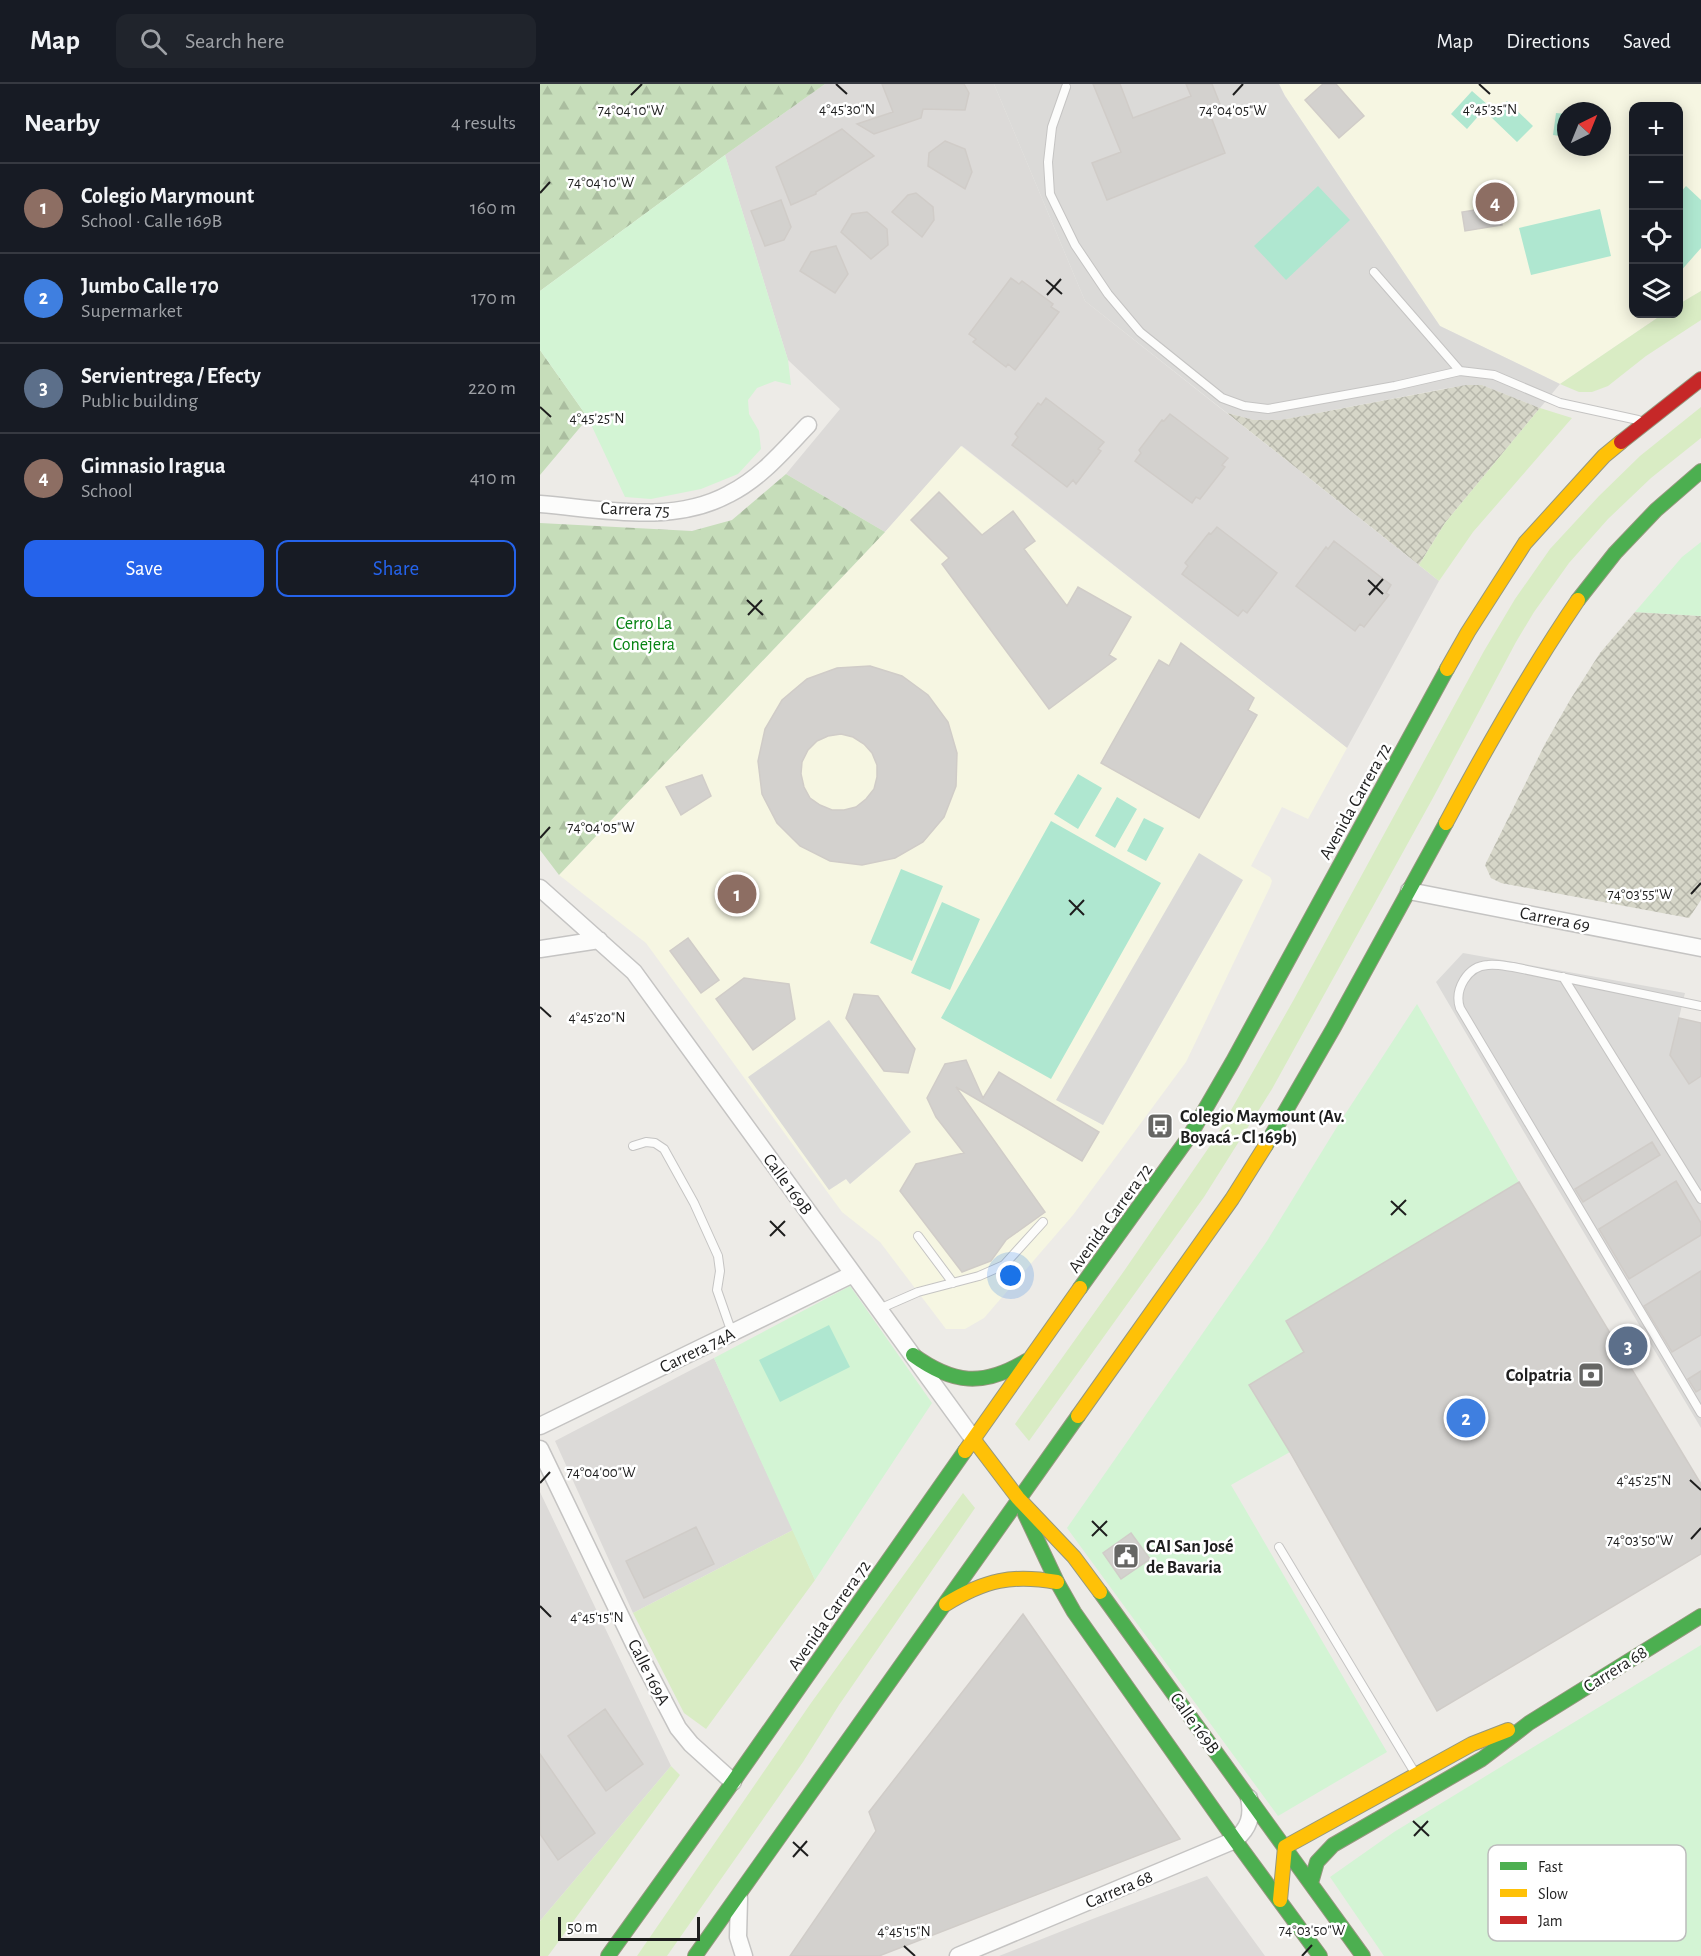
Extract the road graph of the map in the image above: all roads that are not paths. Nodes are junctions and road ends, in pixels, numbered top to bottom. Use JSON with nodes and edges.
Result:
{"nodes":[{"id":1,"x":1066,"y":87,"type":"dead end"},
{"id":2,"x":1374,"y":272,"type":"dead end"},
{"id":3,"x":1460,"y":371,"type":"junction"},
{"id":4,"x":1701,"y":379,"type":"edge"},
{"id":5,"x":1645,"y":422,"type":"junction"},
{"id":6,"x":808,"y":425,"type":"dead end"},
{"id":7,"x":1701,"y":471,"type":"edge"},
{"id":8,"x":540,"y":504,"type":"edge"},
{"id":9,"x":540,"y":888,"type":"edge"},
{"id":10,"x":1409,"y":891,"type":"junction"},
{"id":11,"x":599,"y":940,"type":"junction"},
{"id":12,"x":1701,"y":948,"type":"edge"},
{"id":13,"x":540,"y":949,"type":"edge"},
{"id":14,"x":1563,"y":977,"type":"junction"},
{"id":15,"x":1701,"y":1006,"type":"edge"},
{"id":16,"x":633,"y":1146,"type":"dead end"},
{"id":17,"x":1701,"y":1199,"type":"edge"},
{"id":18,"x":1044,"y":1222,"type":"dead end"},
{"id":19,"x":918,"y":1236,"type":"dead end"},
{"id":20,"x":853,"y":1274,"type":"junction"},
{"id":21,"x":953,"y":1283,"type":"junction"},
{"id":22,"x":879,"y":1309,"type":"junction"},
{"id":23,"x":732,"y":1333,"type":"junction"},
{"id":24,"x":913,"y":1355,"type":"junction"},
{"id":25,"x":1030,"y":1358,"type":"junction"},
{"id":26,"x":1701,"y":1413,"type":"edge"},
{"id":27,"x":540,"y":1426,"type":"edge"},
{"id":28,"x":974,"y":1440,"type":"junction"},
{"id":29,"x":540,"y":1449,"type":"edge"},
{"id":30,"x":1018,"y":1498,"type":"junction"},
{"id":31,"x":1279,"y":1547,"type":"dead end"},
{"id":32,"x":1057,"y":1582,"type":"junction"},
{"id":33,"x":939,"y":1609,"type":"junction"},
{"id":34,"x":1701,"y":1616,"type":"edge"},
{"id":35,"x":1529,"y":1723,"type":"junction"},
{"id":36,"x":1416,"y":1775,"type":"junction"},
{"id":37,"x":733,"y":1782,"type":"junction"},
{"id":38,"x":1249,"y":1798,"type":"junction"},
{"id":39,"x":1235,"y":1840,"type":"junction"},
{"id":40,"x":1285,"y":1847,"type":"junction"},
{"id":41,"x":1311,"y":1883,"type":"junction"},
{"id":42,"x":740,"y":1892,"type":"junction"},
{"id":43,"x":1280,"y":1900,"type":"junction"},
{"id":44,"x":608,"y":1956,"type":"edge"},
{"id":45,"x":695,"y":1956,"type":"edge"},
{"id":46,"x":744,"y":1956,"type":"edge"},
{"id":47,"x":958,"y":1956,"type":"edge"},
{"id":48,"x":1320,"y":1956,"type":"edge"},
{"id":49,"x":1363,"y":1956,"type":"edge"}],
"edges":[{"from":1,"to":3,"type":"lane"},
{"from":2,"to":3,"type":"lane"},
{"from":3,"to":5,"type":"lane"},
{"from":4,"to":5,"type":"main road","name":"Avenida Carrera 72"},
{"from":5,"to":25,"type":"main road","name":"Avenida Carrera 72"},
{"from":6,"to":8,"type":"street","name":"Carrera 75"},
{"from":7,"to":10,"type":"main road"},
{"from":9,"to":11,"type":"street","name":"Calle 169B"},
{"from":10,"to":12,"type":"street","name":"Carrera 69"},
{"from":10,"to":30,"type":"main road"},
{"from":11,"to":13,"type":"street"},
{"from":11,"to":20,"type":"street","name":"Calle 169B"},
{"from":14,"to":15,"type":"lane"},
{"from":14,"to":17,"type":"lane"},
{"from":14,"to":26,"type":"lane"},
{"from":16,"to":23,"type":"lane"},
{"from":18,"to":21,"type":"lane"},
{"from":19,"to":21,"type":"lane"},
{"from":20,"to":22,"type":"street","name":"Calle 169B"},
{"from":20,"to":23,"type":"street","name":"Carrera 74A"},
{"from":21,"to":22,"type":"lane"},
{"from":22,"to":24,"type":"street","name":"Calle 169B"},
{"from":23,"to":27,"type":"street","name":"Carrera 74A"},
{"from":24,"to":25,"type":"main road"},
{"from":24,"to":28,"type":"street","name":"Calle 169B"},
{"from":25,"to":28,"type":"main road","name":"Avenida Carrera 72"},
{"from":28,"to":30,"type":"main road","name":"Calle 169B"},
{"from":28,"to":37,"type":"main road","name":"Avenida Carrera 72"},
{"from":29,"to":37,"type":"street","name":"Calle 169A"},
{"from":30,"to":32,"type":"main road","name":"Calle 169B"},
{"from":30,"to":33,"type":"main road"},
{"from":30,"to":38,"type":"main road","name":"Calle 169B"},
{"from":31,"to":36,"type":"lane"},
{"from":32,"to":33,"type":"main road"},
{"from":32,"to":39,"type":"main road","name":"Calle 169B"},
{"from":33,"to":42,"type":"main road"},
{"from":34,"to":35,"type":"main road","name":"Carrera 68"},
{"from":35,"to":36,"type":"main road","name":"Carrera 68"},
{"from":35,"to":41,"type":"main road","name":"Carrera 68"},
{"from":36,"to":40,"type":"main road","name":"Carrera 68"},
{"from":37,"to":44,"type":"main road","name":"Avenida Carrera 72"},
{"from":38,"to":39,"type":"street"},
{"from":38,"to":40,"type":"main road","name":"Calle 169B"},
{"from":39,"to":43,"type":"main road","name":"Calle 169B"},
{"from":39,"to":47,"type":"street","name":"Carrera 68"},
{"from":40,"to":41,"type":"main road","name":"Calle 169B"},
{"from":40,"to":43,"type":"main road"},
{"from":41,"to":49,"type":"main road","name":"Calle 169B"},
{"from":42,"to":45,"type":"main road"},
{"from":42,"to":46,"type":"street"},
{"from":43,"to":48,"type":"main road","name":"Calle 169B"}]}
